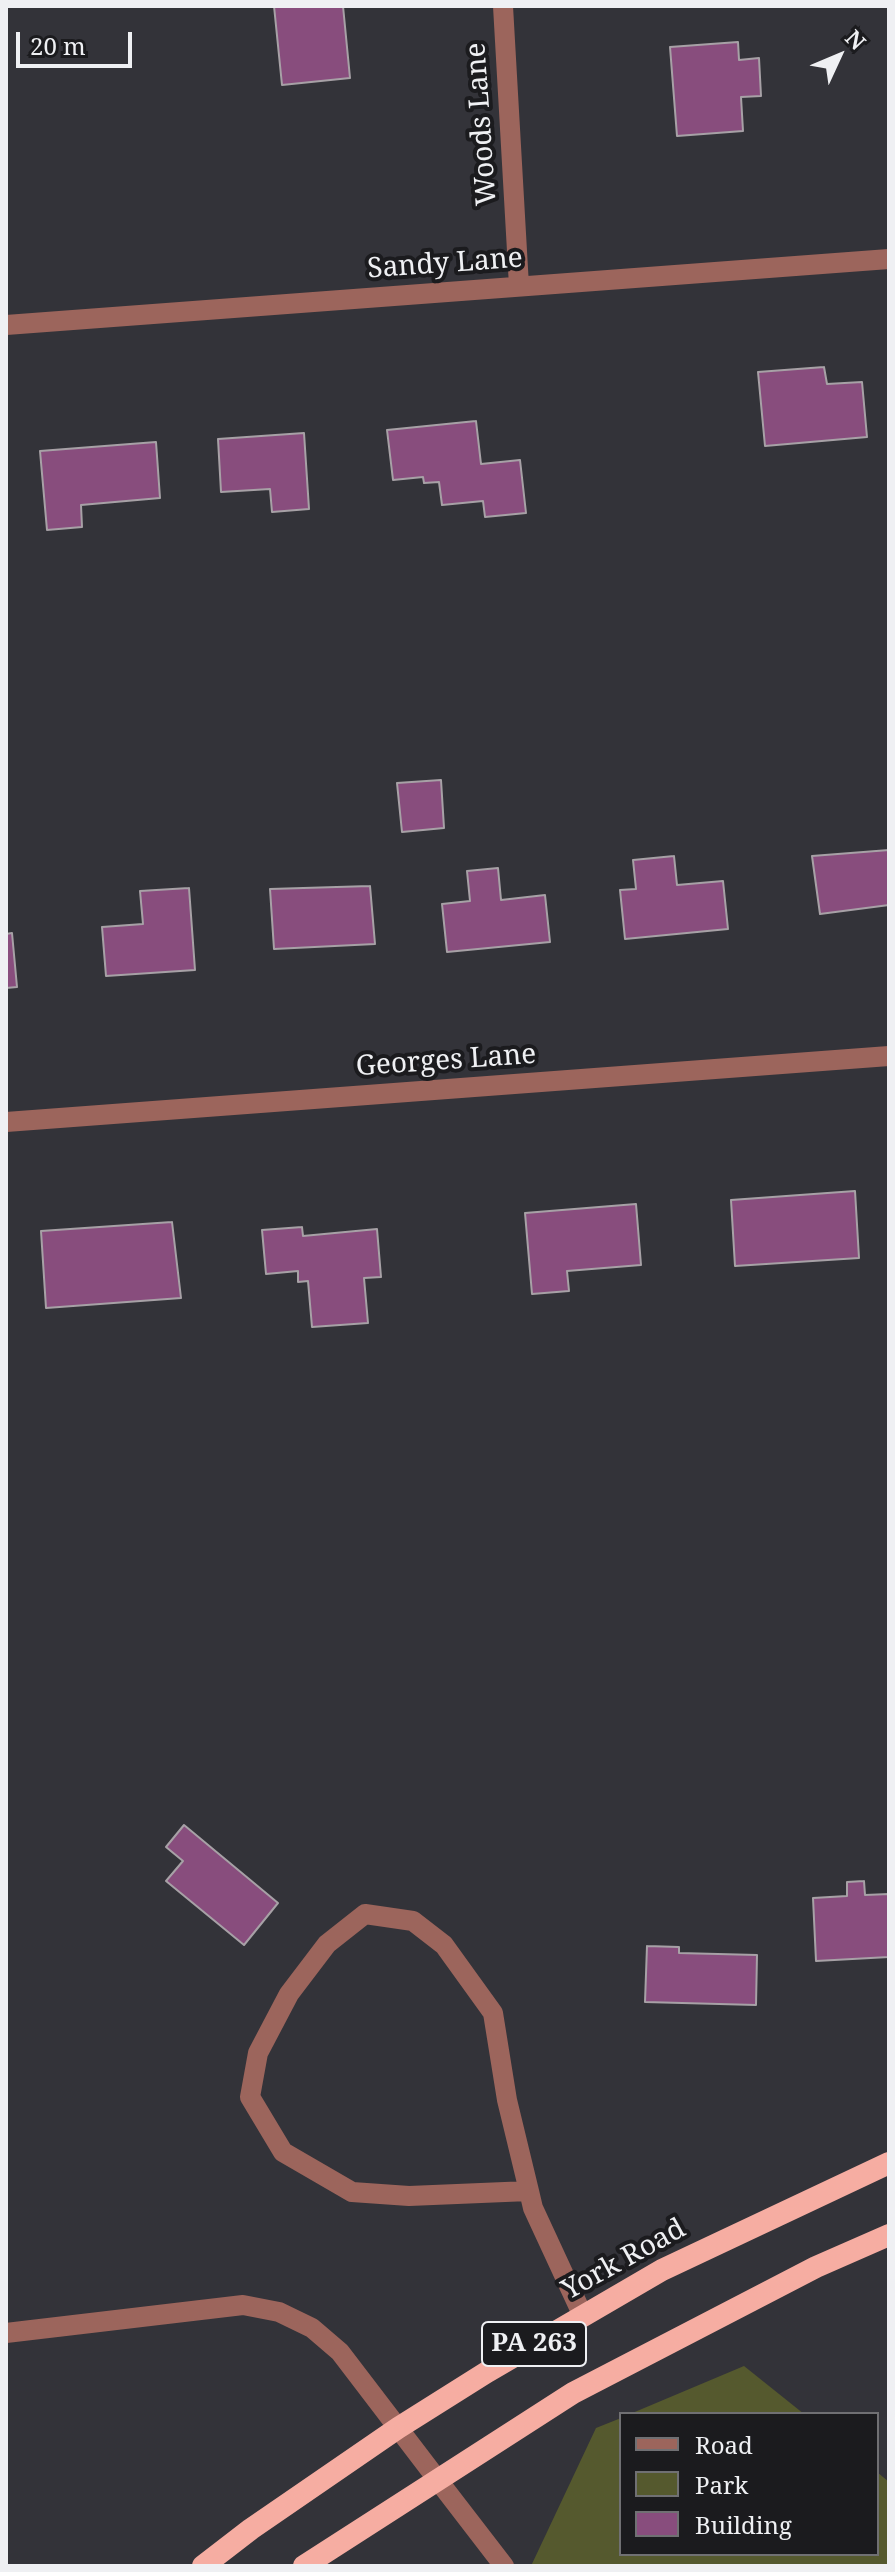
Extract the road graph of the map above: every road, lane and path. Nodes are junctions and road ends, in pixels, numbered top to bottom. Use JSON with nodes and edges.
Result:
{"nodes":[{"id":1,"x":503,"y":6,"type":"edge"},
{"id":2,"x":889,"y":259,"type":"edge"},
{"id":3,"x":519,"y":286,"type":"junction"},
{"id":4,"x":6,"y":325,"type":"edge"},
{"id":5,"x":889,"y":1056,"type":"edge"},
{"id":6,"x":6,"y":1122,"type":"edge"},
{"id":7,"x":889,"y":2163,"type":"edge"},
{"id":8,"x":529,"y":2191,"type":"junction"},
{"id":9,"x":889,"y":2235,"type":"edge"},
{"id":10,"x":583,"y":2316,"type":"junction"},
{"id":11,"x":6,"y":2333,"type":"edge"},
{"id":12,"x":398,"y":2428,"type":"junction"},
{"id":13,"x":437,"y":2479,"type":"junction"},
{"id":14,"x":203,"y":2566,"type":"edge"},
{"id":15,"x":304,"y":2566,"type":"edge"},
{"id":16,"x":504,"y":2566,"type":"edge"}],
"edges":[{"from":1,"to":3,"type":"street","name":"Woods Lane"},
{"from":2,"to":3,"type":"street","name":"Sandy Lane"},
{"from":3,"to":4,"type":"street","name":"Sandy Lane"},
{"from":5,"to":6,"type":"street","name":"Georges Lane"},
{"from":7,"to":10,"type":"highway","name":"York Road","number":"PA 263"},
{"from":8,"to":8,"type":"street"},
{"from":8,"to":10,"type":"street"},
{"from":9,"to":13,"type":"highway","number":"PA 263"},
{"from":10,"to":12,"type":"highway","name":"York Road","number":"PA 263"},
{"from":11,"to":12,"type":"street"},
{"from":12,"to":13,"type":"street"},
{"from":12,"to":14,"type":"highway","name":"York Road","number":"PA 263"},
{"from":13,"to":15,"type":"highway","number":"PA 263"},
{"from":13,"to":16,"type":"street"}]}
